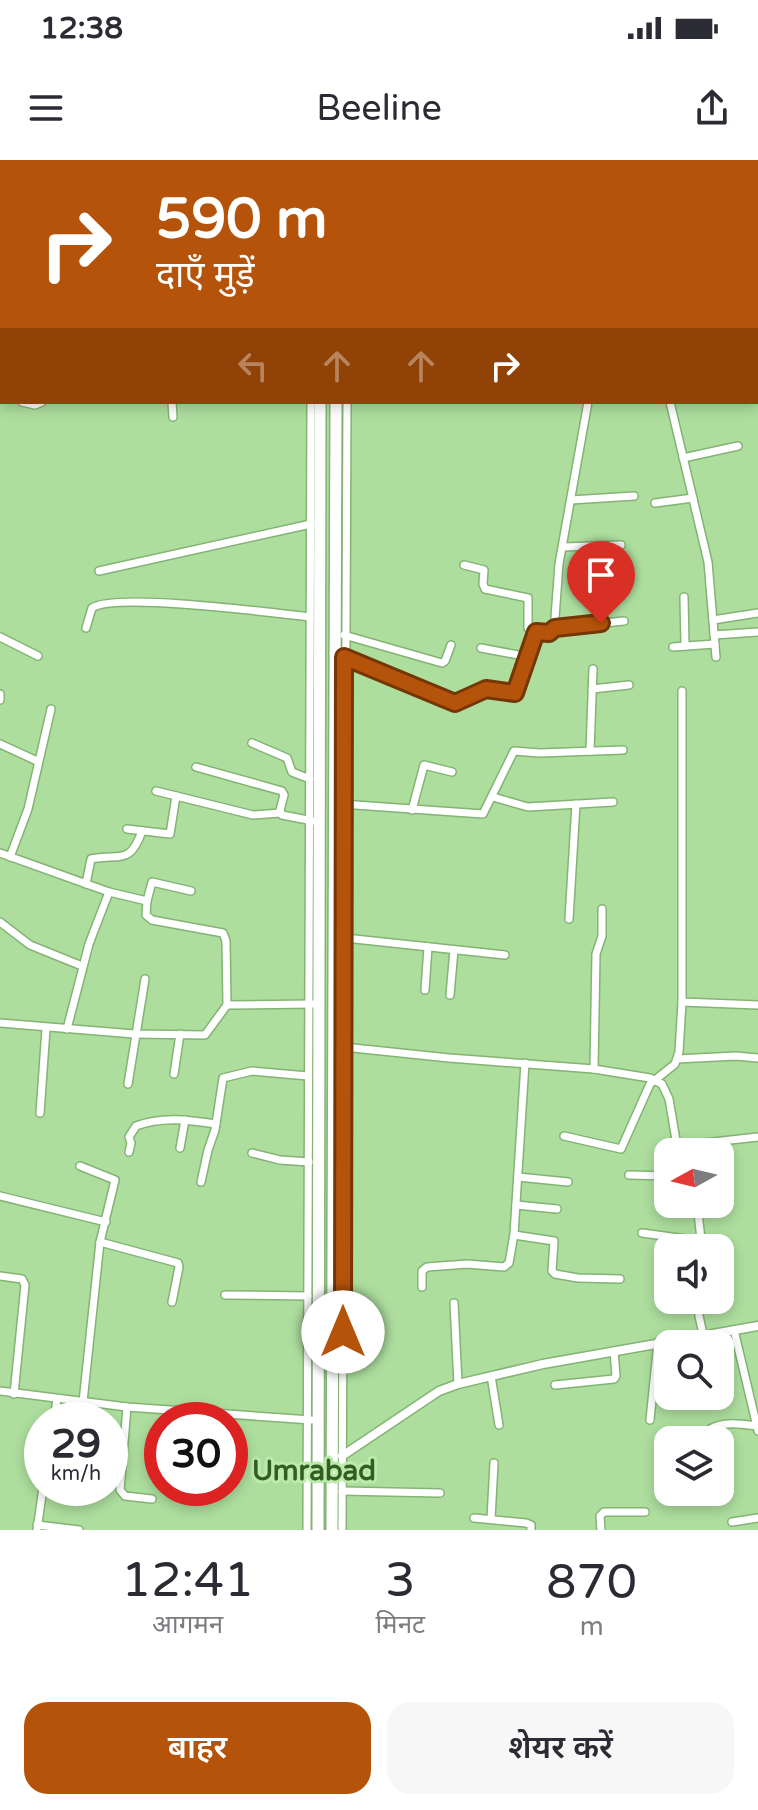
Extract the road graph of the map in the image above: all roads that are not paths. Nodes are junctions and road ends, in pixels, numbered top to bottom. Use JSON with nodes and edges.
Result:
{"nodes":[{"id":1,"x":172,"y":404,"type":"edge"},
{"id":2,"x":311,"y":404,"type":"edge"},
{"id":3,"x":320,"y":404,"type":"edge"},
{"id":4,"x":336,"y":404,"type":"edge"},
{"id":5,"x":347,"y":404,"type":"edge"},
{"id":6,"x":588,"y":404,"type":"edge"},
{"id":7,"x":670,"y":404,"type":"edge"},
{"id":8,"x":173,"y":417,"type":"dead end"},
{"id":9,"x":738,"y":446,"type":"dead end"},
{"id":10,"x":683,"y":458,"type":"junction"},
{"id":11,"x":634,"y":496,"type":"dead end"},
{"id":12,"x":693,"y":498,"type":"junction"},
{"id":13,"x":571,"y":500,"type":"junction"},
{"id":14,"x":655,"y":503,"type":"dead end"},
{"id":15,"x":311,"y":524,"type":"junction"},
{"id":16,"x":621,"y":545,"type":"dead end"},
{"id":17,"x":563,"y":547,"type":"junction"},
{"id":18,"x":464,"y":565,"type":"dead end"},
{"id":19,"x":99,"y":571,"type":"dead end"},
{"id":20,"x":684,"y":597,"type":"dead end"},
{"id":21,"x":334,"y":609,"type":"junction"},
{"id":22,"x":315,"y":613,"type":"junction"},
{"id":23,"x":758,"y":613,"type":"edge"},
{"id":24,"x":713,"y":620,"type":"junction"},
{"id":25,"x":624,"y":621,"type":"dead end"},
{"id":26,"x":86,"y":628,"type":"dead end"},
{"id":27,"x":555,"y":628,"type":"junction"},
{"id":28,"x":536,"y":632,"type":"junction"},
{"id":29,"x":758,"y":632,"type":"edge"},
{"id":30,"x":344,"y":635,"type":"junction"},
{"id":31,"x":714,"y":635,"type":"junction"},
{"id":32,"x":0,"y":637,"type":"edge"},
{"id":33,"x":715,"y":644,"type":"junction"},
{"id":34,"x":451,"y":645,"type":"dead end"},
{"id":35,"x":685,"y":646,"type":"junction"},
{"id":36,"x":673,"y":647,"type":"dead end"},
{"id":37,"x":481,"y":648,"type":"dead end"},
{"id":38,"x":38,"y":656,"type":"dead end"},
{"id":39,"x":344,"y":657,"type":"junction"},
{"id":40,"x":529,"y":657,"type":"junction"},
{"id":41,"x":716,"y":657,"type":"dead end"},
{"id":42,"x":593,"y":669,"type":"dead end"},
{"id":43,"x":629,"y":685,"type":"dead end"},
{"id":44,"x":592,"y":689,"type":"junction"},
{"id":45,"x":682,"y":691,"type":"dead end"},
{"id":46,"x":51,"y":709,"type":"dead end"},
{"id":47,"x":252,"y":743,"type":"dead end"},
{"id":48,"x":0,"y":744,"type":"edge"},
{"id":49,"x":623,"y":750,"type":"dead end"},
{"id":50,"x":590,"y":751,"type":"junction"},
{"id":51,"x":37,"y":761,"type":"junction"},
{"id":52,"x":339,"y":764,"type":"junction"},
{"id":53,"x":196,"y":767,"type":"dead end"},
{"id":54,"x":452,"y":772,"type":"dead end"},
{"id":55,"x":310,"y":779,"type":"junction"},
{"id":56,"x":156,"y":791,"type":"dead end"},
{"id":57,"x":176,"y":796,"type":"junction"},
{"id":58,"x":493,"y":797,"type":"junction"},
{"id":59,"x":613,"y":802,"type":"dead end"},
{"id":60,"x":340,"y":804,"type":"junction"},
{"id":61,"x":576,"y":804,"type":"junction"},
{"id":62,"x":412,"y":810,"type":"junction"},
{"id":63,"x":280,"y":813,"type":"junction"},
{"id":64,"x":315,"y":821,"type":"junction"},
{"id":65,"x":127,"y":829,"type":"dead end"},
{"id":66,"x":142,"y":831,"type":"junction"},
{"id":67,"x":0,"y":853,"type":"edge"},
{"id":68,"x":10,"y":857,"type":"junction"},
{"id":69,"x":86,"y":884,"type":"junction"},
{"id":70,"x":191,"y":891,"type":"dead end"},
{"id":71,"x":109,"y":892,"type":"junction"},
{"id":72,"x":147,"y":901,"type":"junction"},
{"id":73,"x":602,"y":909,"type":"dead end"},
{"id":74,"x":569,"y":919,"type":"dead end"},
{"id":75,"x":0,"y":922,"type":"edge"},
{"id":76,"x":345,"y":938,"type":"junction"},
{"id":77,"x":428,"y":947,"type":"junction"},
{"id":78,"x":454,"y":950,"type":"junction"},
{"id":79,"x":505,"y":955,"type":"dead end"},
{"id":80,"x":82,"y":966,"type":"junction"},
{"id":81,"x":145,"y":979,"type":"dead end"},
{"id":82,"x":425,"y":990,"type":"dead end"},
{"id":83,"x":450,"y":995,"type":"dead end"},
{"id":84,"x":682,"y":1002,"type":"junction"},
{"id":85,"x":314,"y":1004,"type":"junction"},
{"id":86,"x":227,"y":1005,"type":"junction"},
{"id":87,"x":758,"y":1005,"type":"edge"},
{"id":88,"x":0,"y":1023,"type":"edge"},
{"id":89,"x":46,"y":1029,"type":"junction"},
{"id":90,"x":67,"y":1029,"type":"junction"},
{"id":91,"x":134,"y":1034,"type":"junction"},
{"id":92,"x":180,"y":1034,"type":"junction"},
{"id":93,"x":340,"y":1046,"type":"junction"},
{"id":94,"x":758,"y":1058,"type":"edge"},
{"id":95,"x":677,"y":1059,"type":"junction"},
{"id":96,"x":525,"y":1063,"type":"junction"},
{"id":97,"x":594,"y":1069,"type":"junction"},
{"id":98,"x":174,"y":1074,"type":"dead end"},
{"id":99,"x":308,"y":1076,"type":"junction"},
{"id":100,"x":654,"y":1079,"type":"junction"},
{"id":101,"x":128,"y":1084,"type":"dead end"},
{"id":102,"x":40,"y":1113,"type":"dead end"},
{"id":103,"x":185,"y":1120,"type":"junction"},
{"id":104,"x":216,"y":1124,"type":"junction"},
{"id":105,"x":564,"y":1136,"type":"dead end"},
{"id":106,"x":758,"y":1137,"type":"edge"},
{"id":107,"x":676,"y":1138,"type":"edge"},
{"id":108,"x":734,"y":1141,"type":"edge"},
{"id":109,"x":180,"y":1148,"type":"dead end"},
{"id":110,"x":129,"y":1152,"type":"dead end"},
{"id":111,"x":252,"y":1153,"type":"dead end"},
{"id":112,"x":309,"y":1162,"type":"junction"},
{"id":113,"x":80,"y":1166,"type":"dead end"},
{"id":114,"x":629,"y":1175,"type":"dead end"},
{"id":115,"x":654,"y":1176,"type":"edge"},
{"id":116,"x":518,"y":1177,"type":"junction"},
{"id":117,"x":201,"y":1182,"type":"dead end"},
{"id":118,"x":568,"y":1182,"type":"dead end"},
{"id":119,"x":0,"y":1196,"type":"edge"},
{"id":120,"x":516,"y":1205,"type":"junction"},
{"id":121,"x":557,"y":1209,"type":"dead end"},
{"id":122,"x":106,"y":1222,"type":"junction"},
{"id":123,"x":642,"y":1233,"type":"dead end"},
{"id":124,"x":514,"y":1235,"type":"junction"},
{"id":125,"x":654,"y":1235,"type":"edge"},
{"id":126,"x":100,"y":1242,"type":"junction"},
{"id":127,"x":0,"y":1276,"type":"edge"},
{"id":128,"x":620,"y":1279,"type":"dead end"},
{"id":129,"x":422,"y":1287,"type":"dead end"},
{"id":130,"x":225,"y":1295,"type":"dead end"},
{"id":131,"x":308,"y":1296,"type":"junction"},
{"id":132,"x":172,"y":1302,"type":"dead end"},
{"id":133,"x":454,"y":1303,"type":"dead end"},
{"id":134,"x":338,"y":1309,"type":"junction"},
{"id":135,"x":758,"y":1326,"type":"edge"},
{"id":136,"x":734,"y":1330,"type":"joint"},
{"id":137,"x":654,"y":1343,"type":"edge"},
{"id":138,"x":614,"y":1351,"type":"junction"},
{"id":139,"x":491,"y":1376,"type":"junction"},
{"id":140,"x":654,"y":1381,"type":"edge"},
{"id":141,"x":458,"y":1384,"type":"junction"},
{"id":142,"x":555,"y":1385,"type":"dead end"},
{"id":143,"x":0,"y":1391,"type":"edge"},
{"id":144,"x":14,"y":1394,"type":"junction"},
{"id":145,"x":57,"y":1399,"type":"junction"},
{"id":146,"x":57,"y":1402,"type":"edge"},
{"id":147,"x":83,"y":1402,"type":"joint"},
{"id":148,"x":128,"y":1407,"type":"edge"},
{"id":149,"x":312,"y":1420,"type":"junction"},
{"id":150,"x":650,"y":1420,"type":"dead end"},
{"id":151,"x":499,"y":1425,"type":"dead end"},
{"id":152,"x":714,"y":1426,"type":"edge"},
{"id":153,"x":758,"y":1429,"type":"edge"},
{"id":154,"x":342,"y":1456,"type":"junction"},
{"id":155,"x":494,"y":1463,"type":"dead end"},
{"id":156,"x":342,"y":1491,"type":"junction"},
{"id":157,"x":440,"y":1493,"type":"dead end"},
{"id":158,"x":40,"y":1506,"type":"edge"},
{"id":159,"x":645,"y":1512,"type":"dead end"},
{"id":160,"x":474,"y":1518,"type":"dead end"},
{"id":161,"x":758,"y":1518,"type":"edge"},
{"id":162,"x":491,"y":1519,"type":"junction"},
{"id":163,"x":732,"y":1522,"type":"dead end"},
{"id":164,"x":37,"y":1527,"type":"edge"},
{"id":165,"x":79,"y":1530,"type":"edge"},
{"id":166,"x":307,"y":1530,"type":"edge"},
{"id":167,"x":318,"y":1530,"type":"edge"},
{"id":168,"x":332,"y":1530,"type":"edge"},
{"id":169,"x":342,"y":1530,"type":"edge"},
{"id":170,"x":531,"y":1530,"type":"edge"},
{"id":171,"x":601,"y":1530,"type":"edge"}],
"edges":[{"from":1,"to":8,"type":"street"},
{"from":2,"to":15,"type":"street"},
{"from":3,"to":22,"type":"highway"},
{"from":4,"to":21,"type":"highway"},
{"from":5,"to":30,"type":"street"},
{"from":6,"to":13,"type":"street"},
{"from":7,"to":10,"type":"street"},
{"from":9,"to":10,"type":"street"},
{"from":10,"to":12,"type":"street"},
{"from":11,"to":13,"type":"street"},
{"from":12,"to":14,"type":"street"},
{"from":12,"to":24,"type":"street"},
{"from":13,"to":17,"type":"street"},
{"from":15,"to":19,"type":"street"},
{"from":15,"to":22,"type":"street"},
{"from":16,"to":17,"type":"street"},
{"from":17,"to":27,"type":"street"},
{"from":18,"to":28,"type":"street"},
{"from":20,"to":35,"type":"street"},
{"from":21,"to":22,"type":"highway"},
{"from":21,"to":52,"type":"highway"},
{"from":22,"to":26,"type":"street"},
{"from":22,"to":55,"type":"street"},
{"from":22,"to":64,"type":"highway"},
{"from":23,"to":24,"type":"street"},
{"from":24,"to":31,"type":"street"},
{"from":25,"to":27,"type":"street"},
{"from":27,"to":28,"type":"street"},
{"from":28,"to":40,"type":"street"},
{"from":29,"to":31,"type":"street"},
{"from":30,"to":34,"type":"street"},
{"from":30,"to":39,"type":"street"},
{"from":31,"to":33,"type":"street"},
{"from":32,"to":38,"type":"street"},
{"from":33,"to":35,"type":"street"},
{"from":33,"to":41,"type":"street"},
{"from":35,"to":36,"type":"street"},
{"from":37,"to":40,"type":"street"},
{"from":39,"to":40,"type":"street"},
{"from":39,"to":52,"type":"street"},
{"from":42,"to":44,"type":"street"},
{"from":43,"to":44,"type":"street"},
{"from":44,"to":50,"type":"street"},
{"from":45,"to":84,"type":"street"},
{"from":46,"to":51,"type":"street"},
{"from":47,"to":55,"type":"street"},
{"from":48,"to":51,"type":"street"},
{"from":49,"to":50,"type":"street"},
{"from":50,"to":58,"type":"street"},
{"from":51,"to":68,"type":"street"},
{"from":52,"to":60,"type":"highway"},
{"from":53,"to":63,"type":"street"},
{"from":54,"to":62,"type":"street"},
{"from":55,"to":64,"type":"street"},
{"from":56,"to":57,"type":"street"},
{"from":57,"to":63,"type":"street"},
{"from":57,"to":66,"type":"street"},
{"from":58,"to":61,"type":"street"},
{"from":58,"to":62,"type":"street"},
{"from":59,"to":61,"type":"street"},
{"from":60,"to":62,"type":"street"},
{"from":60,"to":76,"type":"street"},
{"from":60,"to":93,"type":"highway"},
{"from":61,"to":74,"type":"street"},
{"from":63,"to":64,"type":"street"},
{"from":64,"to":85,"type":"highway"},
{"from":65,"to":66,"type":"street"},
{"from":66,"to":69,"type":"street"},
{"from":67,"to":68,"type":"street"},
{"from":68,"to":69,"type":"street"},
{"from":69,"to":71,"type":"street"},
{"from":70,"to":72,"type":"street"},
{"from":71,"to":72,"type":"street"},
{"from":71,"to":80,"type":"street"},
{"from":72,"to":86,"type":"street"},
{"from":73,"to":97,"type":"street"},
{"from":75,"to":80,"type":"street"},
{"from":76,"to":77,"type":"street"},
{"from":76,"to":93,"type":"street"},
{"from":77,"to":78,"type":"street"},
{"from":77,"to":82,"type":"street"},
{"from":78,"to":79,"type":"street"},
{"from":78,"to":83,"type":"street"},
{"from":80,"to":90,"type":"street"},
{"from":81,"to":91,"type":"street"},
{"from":84,"to":87,"type":"street"},
{"from":84,"to":95,"type":"street"},
{"from":85,"to":86,"type":"street"},
{"from":85,"to":99,"type":"street"},
{"from":85,"to":149,"type":"highway"},
{"from":86,"to":92,"type":"street"},
{"from":88,"to":89,"type":"street"},
{"from":89,"to":90,"type":"street"},
{"from":89,"to":102,"type":"street"},
{"from":90,"to":91,"type":"street"},
{"from":91,"to":92,"type":"street"},
{"from":91,"to":101,"type":"street"},
{"from":92,"to":98,"type":"street"},
{"from":93,"to":96,"type":"street"},
{"from":93,"to":134,"type":"highway"},
{"from":94,"to":95,"type":"street"},
{"from":95,"to":100,"type":"street"},
{"from":96,"to":97,"type":"street"},
{"from":96,"to":116,"type":"street"},
{"from":97,"to":100,"type":"street"},
{"from":99,"to":104,"type":"street"},
{"from":99,"to":112,"type":"street"},
{"from":100,"to":105,"type":"street"},
{"from":100,"to":107,"type":"street"},
{"from":103,"to":104,"type":"street"},
{"from":103,"to":109,"type":"street"},
{"from":103,"to":110,"type":"street"},
{"from":104,"to":117,"type":"street"},
{"from":106,"to":108,"type":"street"},
{"from":111,"to":112,"type":"street"},
{"from":112,"to":131,"type":"street"},
{"from":113,"to":122,"type":"street"},
{"from":114,"to":115,"type":"street"},
{"from":116,"to":118,"type":"street"},
{"from":116,"to":120,"type":"street"},
{"from":119,"to":122,"type":"street"},
{"from":120,"to":121,"type":"street"},
{"from":120,"to":124,"type":"street"},
{"from":122,"to":126,"type":"street"},
{"from":123,"to":125,"type":"street"},
{"from":124,"to":128,"type":"street"},
{"from":124,"to":129,"type":"street"},
{"from":126,"to":132,"type":"street"},
{"from":126,"to":147,"type":"street"},
{"from":127,"to":144,"type":"street"},
{"from":130,"to":131,"type":"street"},
{"from":131,"to":149,"type":"street"},
{"from":133,"to":141,"type":"street"},
{"from":134,"to":154,"type":"street"},
{"from":134,"to":168,"type":"highway"},
{"from":135,"to":136,"type":"street"},
{"from":136,"to":153,"type":"street"},
{"from":137,"to":138,"type":"street"},
{"from":138,"to":139,"type":"street"},
{"from":138,"to":142,"type":"street"},
{"from":139,"to":141,"type":"street"},
{"from":139,"to":151,"type":"street"},
{"from":140,"to":150,"type":"street"},
{"from":141,"to":154,"type":"street"},
{"from":143,"to":144,"type":"street"},
{"from":144,"to":145,"type":"street"},
{"from":145,"to":146,"type":"street"},
{"from":145,"to":147,"type":"street"},
{"from":148,"to":149,"type":"street"},
{"from":149,"to":166,"type":"street"},
{"from":149,"to":167,"type":"highway"},
{"from":152,"to":153,"type":"street"},
{"from":154,"to":156,"type":"street"},
{"from":155,"to":162,"type":"street"},
{"from":156,"to":157,"type":"street"},
{"from":156,"to":169,"type":"street"},
{"from":158,"to":164,"type":"street"},
{"from":159,"to":171,"type":"street"},
{"from":160,"to":162,"type":"street"},
{"from":161,"to":163,"type":"street"},
{"from":162,"to":170,"type":"street"},
{"from":164,"to":165,"type":"street"}]}
